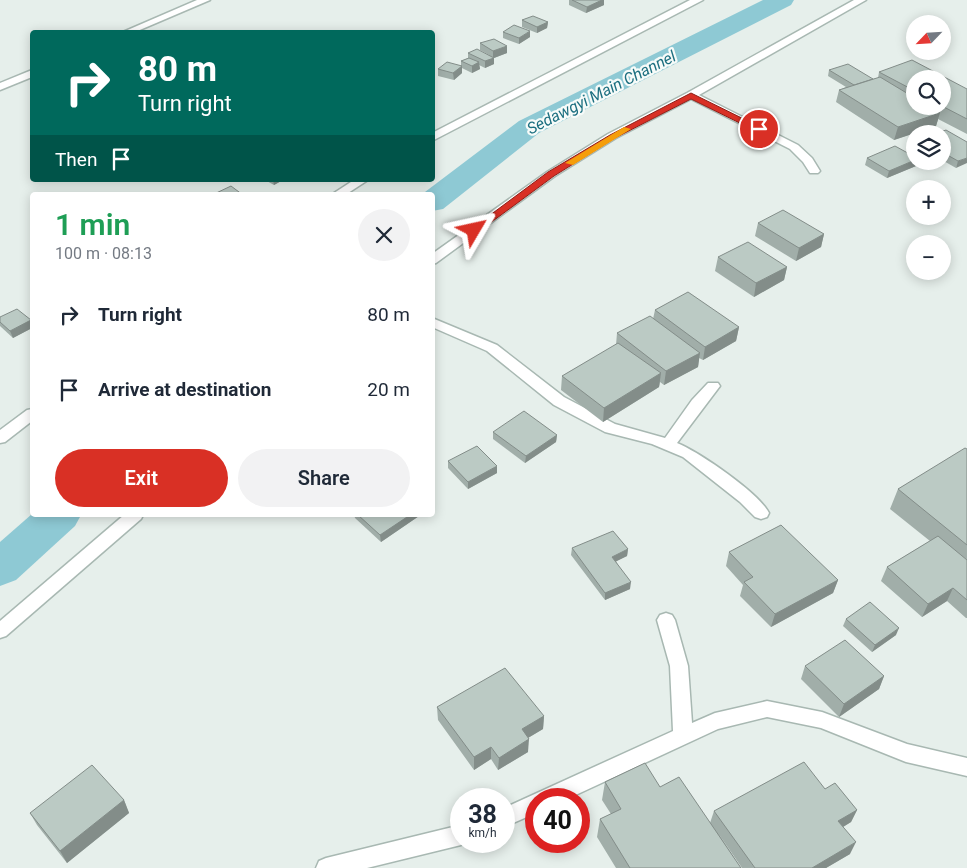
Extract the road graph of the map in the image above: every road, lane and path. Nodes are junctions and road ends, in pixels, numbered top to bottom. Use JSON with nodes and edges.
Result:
{"nodes":[{"id":1,"x":205,"y":0,"type":"edge"},
{"id":2,"x":698,"y":0,"type":"edge"},
{"id":3,"x":861,"y":0,"type":"edge"},
{"id":4,"x":133,"y":30,"type":"edge"},
{"id":5,"x":30,"y":74,"type":"edge"},
{"id":6,"x":0,"y":87,"type":"edge"},
{"id":7,"x":691,"y":96,"type":"junction"},
{"id":8,"x":435,"y":136,"type":"edge"},
{"id":9,"x":814,"y":171,"type":"dead end"},
{"id":10,"x":359,"y":182,"type":"edge"},
{"id":11,"x":342,"y":192,"type":"edge"},
{"id":12,"x":435,"y":258,"type":"edge"},
{"id":13,"x":435,"y":323,"type":"edge"},
{"id":14,"x":713,"y":386,"type":"dead end"},
{"id":15,"x":30,"y":416,"type":"edge"},
{"id":16,"x":0,"y":438,"type":"edge"},
{"id":17,"x":668,"y":444,"type":"junction"},
{"id":18,"x":760,"y":513,"type":"dead end"},
{"id":19,"x":133,"y":517,"type":"edge"},
{"id":20,"x":666,"y":620,"type":"dead end"},
{"id":21,"x":0,"y":632,"type":"edge"},
{"id":22,"x":684,"y":736,"type":"junction"},
{"id":23,"x":967,"y":767,"type":"edge"},
{"id":24,"x":570,"y":788,"type":"edge"},
{"id":25,"x":450,"y":838,"type":"edge"},
{"id":26,"x":326,"y":868,"type":"edge"}],
"edges":[{"from":1,"to":4,"type":"street"},
{"from":2,"to":8,"type":"street"},
{"from":3,"to":7,"type":"street"},
{"from":5,"to":6,"type":"street"},
{"from":7,"to":9,"type":"street"},
{"from":7,"to":12,"type":"street"},
{"from":10,"to":11,"type":"street"},
{"from":13,"to":17,"type":"street"},
{"from":14,"to":17,"type":"street"},
{"from":15,"to":16,"type":"street"},
{"from":17,"to":18,"type":"street"},
{"from":19,"to":21,"type":"street"},
{"from":20,"to":22,"type":"street"},
{"from":22,"to":23,"type":"street"},
{"from":22,"to":24,"type":"street"},
{"from":25,"to":26,"type":"street"}]}
